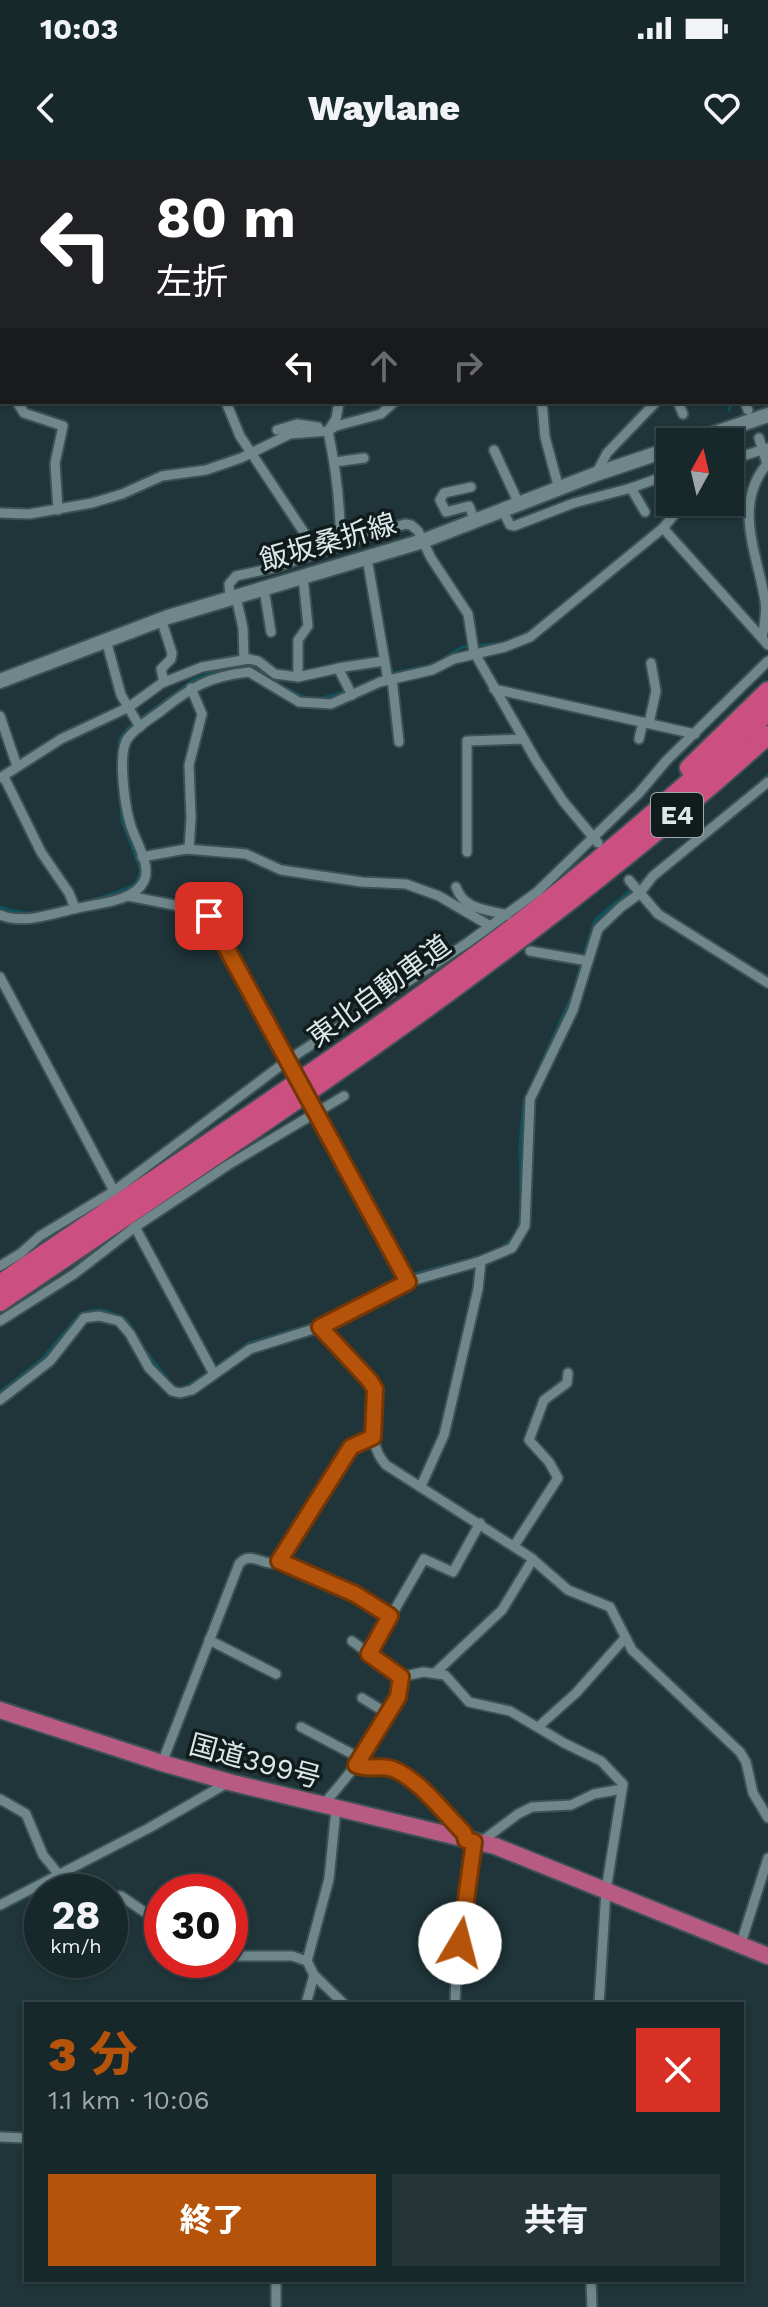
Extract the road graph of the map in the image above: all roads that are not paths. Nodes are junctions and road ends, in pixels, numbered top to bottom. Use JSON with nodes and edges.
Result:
{"nodes":[{"id":1,"x":18,"y":404,"type":"edge"},
{"id":2,"x":227,"y":404,"type":"edge"},
{"id":3,"x":339,"y":404,"type":"edge"},
{"id":4,"x":392,"y":404,"type":"edge"},
{"id":5,"x":542,"y":404,"type":"edge"},
{"id":6,"x":654,"y":404,"type":"edge"},
{"id":7,"x":679,"y":404,"type":"edge"},
{"id":8,"x":683,"y":414,"type":"dead end"},
{"id":9,"x":768,"y":415,"type":"edge"},
{"id":10,"x":730,"y":428,"type":"edge"},
{"id":11,"x":277,"y":430,"type":"dead end"},
{"id":12,"x":328,"y":431,"type":"junction"},
{"id":13,"x":759,"y":438,"type":"dead end"},
{"id":14,"x":766,"y":449,"type":"edge"},
{"id":15,"x":494,"y":450,"type":"dead end"},
{"id":16,"x":252,"y":454,"type":"junction"},
{"id":17,"x":656,"y":454,"type":"edge"},
{"id":18,"x":744,"y":456,"type":"edge"},
{"id":19,"x":364,"y":458,"type":"dead end"},
{"id":20,"x":335,"y":462,"type":"junction"},
{"id":21,"x":596,"y":474,"type":"junction"},
{"id":22,"x":656,"y":479,"type":"edge"},
{"id":23,"x":471,"y":487,"type":"dead end"},
{"id":24,"x":631,"y":488,"type":"junction"},
{"id":25,"x":559,"y":489,"type":"junction"},
{"id":26,"x":519,"y":504,"type":"junction"},
{"id":27,"x":58,"y":510,"type":"junction"},
{"id":28,"x":503,"y":511,"type":"junction"},
{"id":29,"x":645,"y":512,"type":"dead end"},
{"id":30,"x":0,"y":513,"type":"edge"},
{"id":31,"x":673,"y":516,"type":"edge"},
{"id":32,"x":475,"y":521,"type":"junction"},
{"id":33,"x":663,"y":528,"type":"junction"},
{"id":34,"x":423,"y":541,"type":"junction"},
{"id":35,"x":340,"y":545,"type":"junction"},
{"id":36,"x":317,"y":552,"type":"junction"},
{"id":37,"x":367,"y":558,"type":"junction"},
{"id":38,"x":303,"y":577,"type":"junction"},
{"id":39,"x":264,"y":589,"type":"junction"},
{"id":40,"x":233,"y":598,"type":"junction"},
{"id":41,"x":161,"y":619,"type":"junction"},
{"id":42,"x":271,"y":632,"type":"dead end"},
{"id":43,"x":106,"y":640,"type":"junction"},
{"id":44,"x":765,"y":641,"type":"edge"},
{"id":45,"x":473,"y":646,"type":"junction"},
{"id":46,"x":768,"y":661,"type":"edge"},
{"id":47,"x":651,"y":663,"type":"dead end"},
{"id":48,"x":248,"y":664,"type":"junction"},
{"id":49,"x":338,"y":668,"type":"junction"},
{"id":50,"x":387,"y":674,"type":"junction"},
{"id":51,"x":298,"y":677,"type":"junction"},
{"id":52,"x":0,"y":681,"type":"edge"},
{"id":53,"x":164,"y":682,"type":"junction"},
{"id":54,"x":191,"y":688,"type":"junction"},
{"id":55,"x":494,"y":689,"type":"junction"},
{"id":56,"x":768,"y":691,"type":"edge"},
{"id":57,"x":350,"y":692,"type":"junction"},
{"id":58,"x":129,"y":707,"type":"junction"},
{"id":59,"x":768,"y":712,"type":"edge"},
{"id":60,"x":0,"y":716,"type":"edge"},
{"id":61,"x":138,"y":723,"type":"junction"},
{"id":62,"x":646,"y":723,"type":"junction"},
{"id":63,"x":695,"y":734,"type":"junction"},
{"id":64,"x":768,"y":735,"type":"edge"},
{"id":65,"x":524,"y":739,"type":"junction"},
{"id":66,"x":639,"y":739,"type":"dead end"},
{"id":67,"x":399,"y":742,"type":"dead end"},
{"id":68,"x":768,"y":752,"type":"edge"},
{"id":69,"x":17,"y":766,"type":"junction"},
{"id":70,"x":2,"y":777,"type":"edge"},
{"id":71,"x":768,"y":782,"type":"edge"},
{"id":72,"x":596,"y":840,"type":"junction"},
{"id":73,"x":622,"y":841,"type":"junction"},
{"id":74,"x":189,"y":849,"type":"junction"},
{"id":75,"x":467,"y":852,"type":"dead end"},
{"id":76,"x":142,"y":857,"type":"junction"},
{"id":77,"x":456,"y":887,"type":"dead end"},
{"id":78,"x":635,"y":888,"type":"junction"},
{"id":79,"x":584,"y":891,"type":"junction"},
{"id":80,"x":128,"y":896,"type":"junction"},
{"id":81,"x":74,"y":904,"type":"junction"},
{"id":82,"x":507,"y":915,"type":"junction"},
{"id":83,"x":1,"y":918,"type":"edge"},
{"id":84,"x":490,"y":926,"type":"junction"},
{"id":85,"x":530,"y":951,"type":"dead end"},
{"id":86,"x":584,"y":960,"type":"junction"},
{"id":87,"x":0,"y":977,"type":"edge"},
{"id":88,"x":768,"y":983,"type":"edge"},
{"id":89,"x":290,"y":1062,"type":"junction"},
{"id":90,"x":344,"y":1096,"type":"dead end"},
{"id":91,"x":317,"y":1112,"type":"junction"},
{"id":92,"x":114,"y":1191,"type":"junction"},
{"id":93,"x":135,"y":1227,"type":"junction"},
{"id":94,"x":481,"y":1261,"type":"junction"},
{"id":95,"x":0,"y":1266,"type":"edge"},
{"id":96,"x":406,"y":1278,"type":"junction"},
{"id":97,"x":0,"y":1284,"type":"edge"},
{"id":98,"x":0,"y":1302,"type":"edge"},
{"id":99,"x":0,"y":1321,"type":"edge"},
{"id":100,"x":320,"y":1327,"type":"junction"},
{"id":101,"x":212,"y":1370,"type":"junction"},
{"id":102,"x":568,"y":1373,"type":"dead end"},
{"id":103,"x":0,"y":1400,"type":"edge"},
{"id":104,"x":373,"y":1437,"type":"junction"},
{"id":105,"x":421,"y":1486,"type":"junction"},
{"id":106,"x":480,"y":1523,"type":"junction"},
{"id":107,"x":514,"y":1546,"type":"junction"},
{"id":108,"x":533,"y":1559,"type":"junction"},
{"id":109,"x":279,"y":1561,"type":"junction"},
{"id":110,"x":390,"y":1616,"type":"junction"},
{"id":111,"x":625,"y":1638,"type":"junction"},
{"id":112,"x":209,"y":1640,"type":"junction"},
{"id":113,"x":352,"y":1641,"type":"dead end"},
{"id":114,"x":369,"y":1654,"type":"junction"},
{"id":115,"x":435,"y":1673,"type":"junction"},
{"id":116,"x":276,"y":1674,"type":"dead end"},
{"id":117,"x":401,"y":1677,"type":"junction"},
{"id":118,"x":362,"y":1698,"type":"dead end"},
{"id":119,"x":0,"y":1710,"type":"edge"},
{"id":120,"x":388,"y":1714,"type":"junction"},
{"id":121,"x":301,"y":1727,"type":"dead end"},
{"id":122,"x":538,"y":1727,"type":"junction"},
{"id":123,"x":358,"y":1762,"type":"junction"},
{"id":124,"x":162,"y":1763,"type":"junction"},
{"id":125,"x":229,"y":1782,"type":"junction"},
{"id":126,"x":622,"y":1789,"type":"junction"},
{"id":127,"x":0,"y":1799,"type":"edge"},
{"id":128,"x":329,"y":1807,"type":"junction"},
{"id":129,"x":768,"y":1818,"type":"edge"},
{"id":130,"x":475,"y":1842,"type":"junction"},
{"id":131,"x":767,"y":1864,"type":"edge"},
{"id":132,"x":58,"y":1874,"type":"joint"},
{"id":133,"x":606,"y":1890,"type":"junction"},
{"id":134,"x":24,"y":1892,"type":"edge"},
{"id":135,"x":0,"y":1905,"type":"edge"},
{"id":136,"x":741,"y":1943,"type":"junction"},
{"id":137,"x":768,"y":1955,"type":"edge"},
{"id":138,"x":248,"y":1956,"type":"edge"},
{"id":139,"x":307,"y":1961,"type":"junction"},
{"id":140,"x":314,"y":1975,"type":"junction"},
{"id":141,"x":307,"y":2002,"type":"edge"},
{"id":142,"x":342,"y":2002,"type":"edge"},
{"id":143,"x":455,"y":2002,"type":"edge"},
{"id":144,"x":599,"y":2002,"type":"edge"},
{"id":145,"x":0,"y":2137,"type":"edge"},
{"id":146,"x":24,"y":2138,"type":"edge"},
{"id":147,"x":276,"y":2282,"type":"edge"},
{"id":148,"x":591,"y":2282,"type":"edge"},
{"id":149,"x":276,"y":2307,"type":"edge"},
{"id":150,"x":592,"y":2307,"type":"edge"}],
"edges":[{"from":1,"to":27,"type":"street"},
{"from":2,"to":16,"type":"street"},
{"from":3,"to":12,"type":"street"},
{"from":4,"to":12,"type":"street"},
{"from":5,"to":25,"type":"street"},
{"from":6,"to":21,"type":"street"},
{"from":7,"to":8,"type":"street"},
{"from":9,"to":10,"type":"main road"},
{"from":11,"to":12,"type":"street"},
{"from":12,"to":16,"type":"street"},
{"from":12,"to":20,"type":"street"},
{"from":13,"to":14,"type":"street"},
{"from":14,"to":18,"type":"street"},
{"from":14,"to":44,"type":"street"},
{"from":15,"to":26,"type":"street"},
{"from":16,"to":27,"type":"street"},
{"from":16,"to":36,"type":"street"},
{"from":17,"to":21,"type":"main road","name":"飯坂桑折線"},
{"from":19,"to":20,"type":"street"},
{"from":20,"to":35,"type":"street"},
{"from":21,"to":25,"type":"main road","name":"飯坂桑折線"},
{"from":22,"to":24,"type":"street"},
{"from":23,"to":32,"type":"street"},
{"from":24,"to":28,"type":"street"},
{"from":24,"to":29,"type":"street"},
{"from":25,"to":26,"type":"main road","name":"飯坂桑折線"},
{"from":26,"to":28,"type":"main road","name":"飯坂桑折線"},
{"from":27,"to":30,"type":"street"},
{"from":28,"to":32,"type":"main road","name":"飯坂桑折線"},
{"from":31,"to":33,"type":"street"},
{"from":32,"to":34,"type":"main road","name":"飯坂桑折線"},
{"from":33,"to":44,"type":"street"},
{"from":33,"to":45,"type":"street"},
{"from":34,"to":35,"type":"street"},
{"from":34,"to":37,"type":"main road","name":"飯坂桑折線"},
{"from":34,"to":45,"type":"street"},
{"from":35,"to":36,"type":"street"},
{"from":36,"to":40,"type":"street"},
{"from":37,"to":38,"type":"main road","name":"飯坂桑折線"},
{"from":37,"to":50,"type":"street"},
{"from":38,"to":39,"type":"main road","name":"飯坂桑折線"},
{"from":38,"to":51,"type":"street"},
{"from":39,"to":40,"type":"main road","name":"飯坂桑折線"},
{"from":39,"to":42,"type":"street"},
{"from":40,"to":41,"type":"main road","name":"飯坂桑折線"},
{"from":40,"to":48,"type":"street"},
{"from":41,"to":43,"type":"main road","name":"飯坂桑折線"},
{"from":41,"to":53,"type":"street"},
{"from":43,"to":52,"type":"main road","name":"飯坂桑折線"},
{"from":43,"to":58,"type":"street"},
{"from":45,"to":50,"type":"street"},
{"from":45,"to":55,"type":"street"},
{"from":46,"to":63,"type":"street"},
{"from":47,"to":62,"type":"street"},
{"from":48,"to":51,"type":"street"},
{"from":48,"to":53,"type":"street"},
{"from":48,"to":54,"type":"street"},
{"from":48,"to":57,"type":"street"},
{"from":49,"to":50,"type":"street"},
{"from":49,"to":51,"type":"street"},
{"from":49,"to":57,"type":"street"},
{"from":50,"to":57,"type":"street"},
{"from":50,"to":67,"type":"street"},
{"from":53,"to":58,"type":"street"},
{"from":54,"to":61,"type":"street"},
{"from":54,"to":74,"type":"street"},
{"from":55,"to":62,"type":"street"},
{"from":55,"to":65,"type":"street"},
{"from":56,"to":73,"type":"highway"},
{"from":58,"to":61,"type":"street"},
{"from":58,"to":69,"type":"street"},
{"from":59,"to":73,"type":"highway","name":"東北自動車道","number":"E4"},
{"from":60,"to":69,"type":"street"},
{"from":61,"to":76,"type":"street"},
{"from":62,"to":63,"type":"street"},
{"from":62,"to":66,"type":"street"},
{"from":63,"to":72,"type":"street"},
{"from":64,"to":79,"type":"highway","name":"東北自動車道","number":"E4"},
{"from":65,"to":72,"type":"street"},
{"from":65,"to":75,"type":"street"},
{"from":68,"to":79,"type":"highway"},
{"from":69,"to":70,"type":"street"},
{"from":70,"to":81,"type":"street"},
{"from":71,"to":78,"type":"street"},
{"from":72,"to":82,"type":"street"},
{"from":73,"to":97,"type":"highway","name":"東北自動車道","number":"E4"},
{"from":74,"to":76,"type":"street"},
{"from":74,"to":84,"type":"street"},
{"from":76,"to":80,"type":"street"},
{"from":77,"to":82,"type":"street"},
{"from":78,"to":86,"type":"street"},
{"from":78,"to":88,"type":"street"},
{"from":79,"to":98,"type":"highway","name":"東北自動車道","number":"E4"},
{"from":80,"to":81,"type":"street"},
{"from":80,"to":89,"type":"street"},
{"from":81,"to":83,"type":"street"},
{"from":82,"to":84,"type":"street"},
{"from":84,"to":89,"type":"street"},
{"from":85,"to":86,"type":"street"},
{"from":86,"to":94,"type":"street"},
{"from":87,"to":92,"type":"street"},
{"from":89,"to":91,"type":"street","bridge":true},
{"from":89,"to":92,"type":"street"},
{"from":90,"to":91,"type":"street"},
{"from":91,"to":93,"type":"street"},
{"from":91,"to":96,"type":"street"},
{"from":92,"to":95,"type":"street"},
{"from":93,"to":99,"type":"street"},
{"from":93,"to":101,"type":"street"},
{"from":94,"to":96,"type":"street"},
{"from":94,"to":105,"type":"street"},
{"from":96,"to":100,"type":"street"},
{"from":100,"to":101,"type":"street"},
{"from":100,"to":104,"type":"street"},
{"from":101,"to":103,"type":"street"},
{"from":102,"to":107,"type":"street"},
{"from":104,"to":105,"type":"street"},
{"from":104,"to":109,"type":"street"},
{"from":105,"to":106,"type":"street"},
{"from":106,"to":107,"type":"street"},
{"from":106,"to":110,"type":"street"},
{"from":107,"to":108,"type":"street"},
{"from":108,"to":111,"type":"street"},
{"from":108,"to":115,"type":"street"},
{"from":109,"to":110,"type":"street"},
{"from":109,"to":112,"type":"street"},
{"from":110,"to":114,"type":"street"},
{"from":111,"to":122,"type":"street"},
{"from":111,"to":129,"type":"street"},
{"from":112,"to":116,"type":"street"},
{"from":112,"to":124,"type":"street"},
{"from":113,"to":114,"type":"street"},
{"from":114,"to":117,"type":"street"},
{"from":115,"to":117,"type":"street"},
{"from":115,"to":122,"type":"street"},
{"from":117,"to":120,"type":"street"},
{"from":118,"to":120,"type":"street"},
{"from":119,"to":124,"type":"highway","name":"国道399号"},
{"from":120,"to":123,"type":"street"},
{"from":121,"to":123,"type":"street"},
{"from":122,"to":126,"type":"street"},
{"from":123,"to":128,"type":"street"},
{"from":123,"to":130,"type":"street"},
{"from":124,"to":125,"type":"highway","name":"国道399号"},
{"from":125,"to":128,"type":"highway","name":"国道399号"},
{"from":125,"to":132,"type":"street"},
{"from":126,"to":130,"type":"street"},
{"from":126,"to":133,"type":"street"},
{"from":127,"to":132,"type":"street"},
{"from":128,"to":130,"type":"highway","name":"国道399号"},
{"from":128,"to":139,"type":"street"},
{"from":130,"to":133,"type":"highway","name":"国道399号"},
{"from":130,"to":143,"type":"street"},
{"from":131,"to":136,"type":"street"},
{"from":133,"to":136,"type":"highway","name":"国道399号"},
{"from":133,"to":144,"type":"street"},
{"from":134,"to":135,"type":"street"},
{"from":136,"to":137,"type":"highway","name":"国道399号"},
{"from":138,"to":139,"type":"street"},
{"from":139,"to":140,"type":"street"},
{"from":140,"to":141,"type":"street"},
{"from":140,"to":142,"type":"street"},
{"from":145,"to":146,"type":"street"},
{"from":147,"to":149,"type":"street"},
{"from":148,"to":150,"type":"street"}]}
